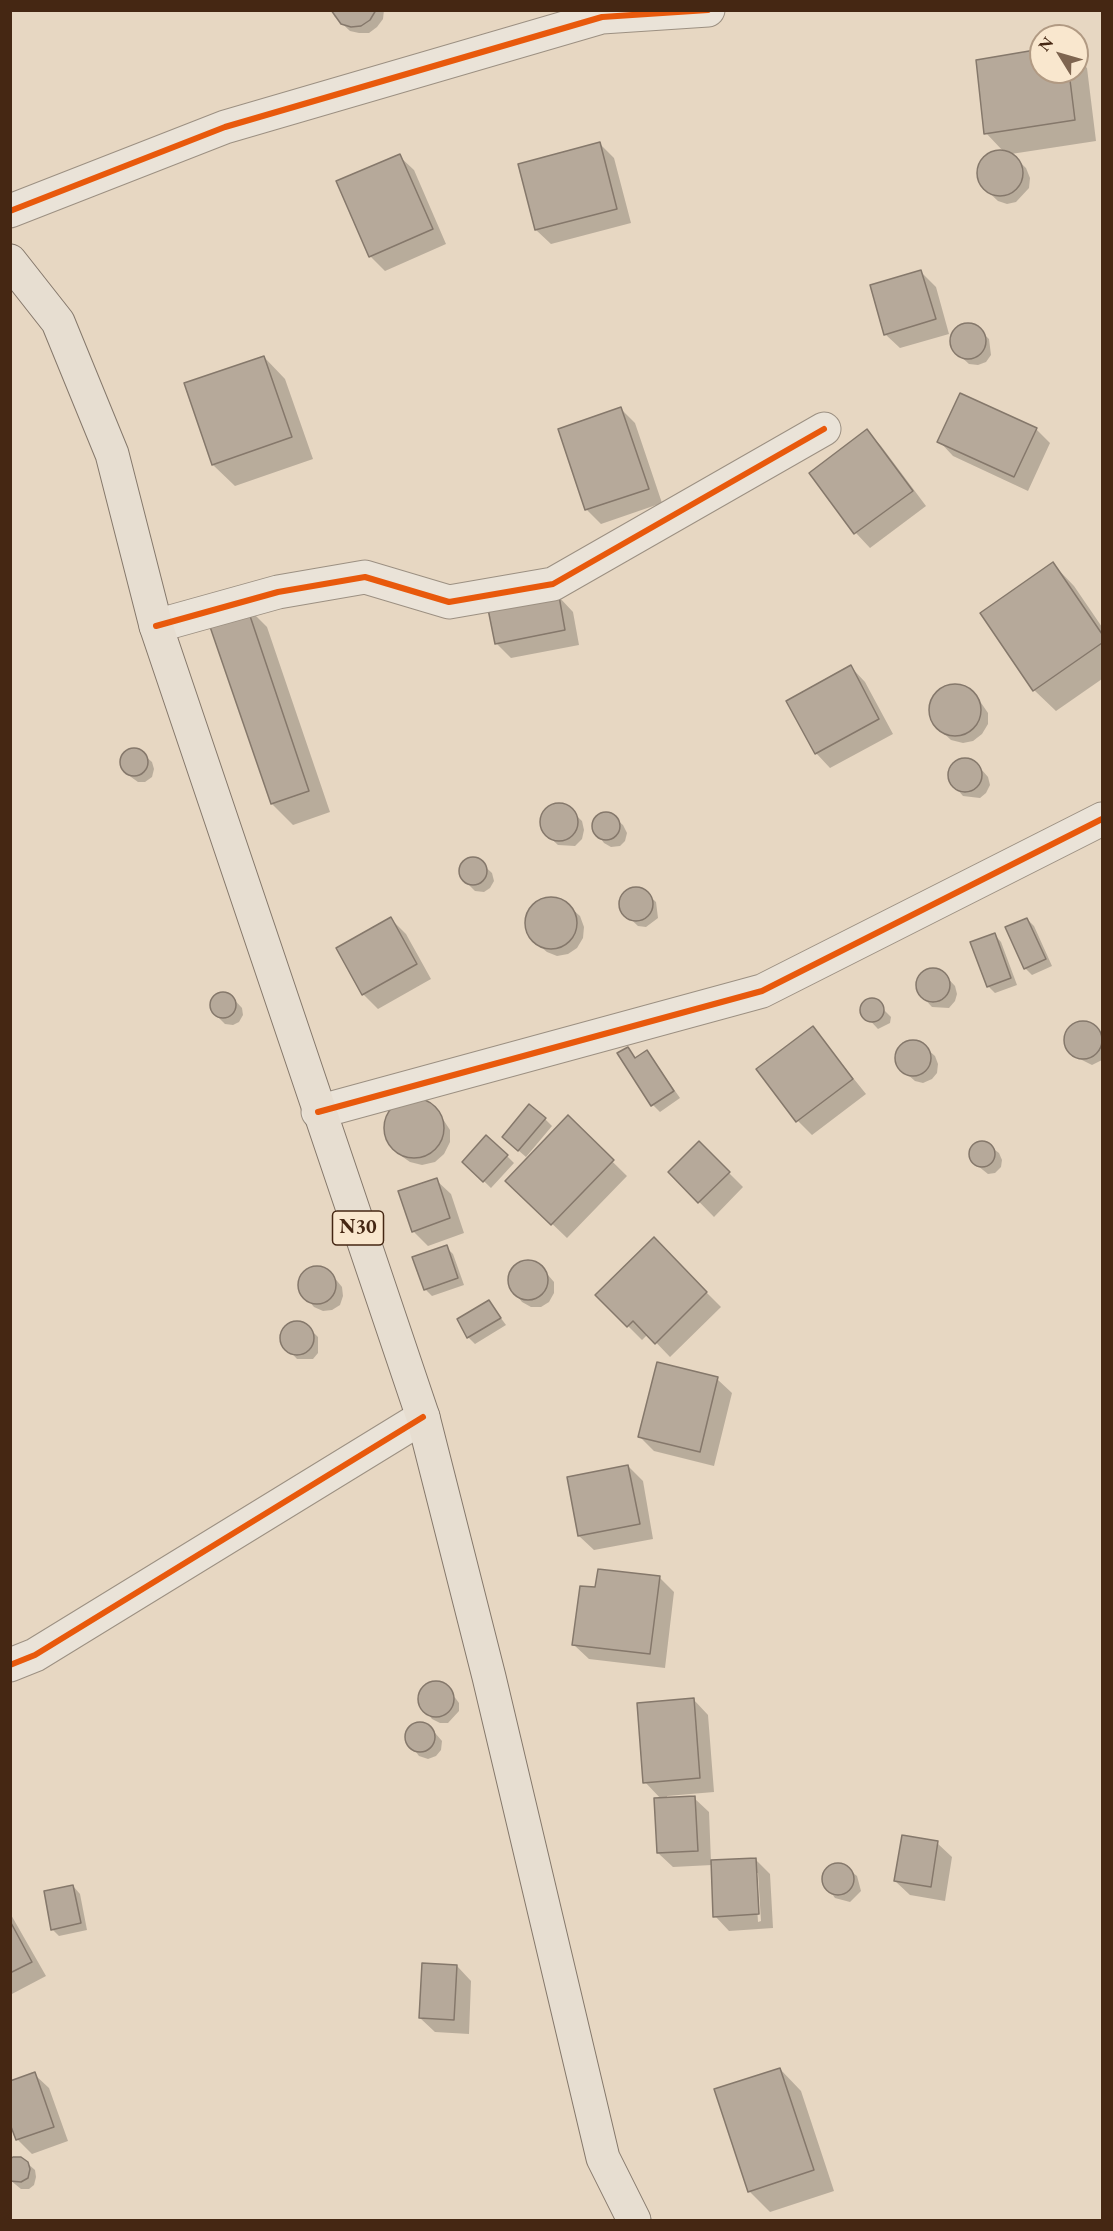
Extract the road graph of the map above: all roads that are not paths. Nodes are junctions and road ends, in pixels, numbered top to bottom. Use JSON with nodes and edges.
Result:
{"nodes":[{"id":1,"x":708,"y":10,"type":"edge"},
{"id":2,"x":10,"y":212,"type":"edge"},
{"id":3,"x":10,"y":261,"type":"edge"},
{"id":4,"x":824,"y":429,"type":"dead end"},
{"id":5,"x":156,"y":626,"type":"junction"},
{"id":6,"x":1102,"y":819,"type":"edge"},
{"id":7,"x":318,"y":1112,"type":"junction"},
{"id":8,"x":423,"y":1417,"type":"junction"},
{"id":9,"x":10,"y":1665,"type":"edge"},
{"id":10,"x":634,"y":2220,"type":"edge"}],
"edges":[{"from":1,"to":2,"type":"street"},
{"from":3,"to":5,"type":"main road","number":"N30"},
{"from":4,"to":5,"type":"street"},
{"from":5,"to":7,"type":"main road","number":"N30"},
{"from":6,"to":7,"type":"street"},
{"from":7,"to":8,"type":"main road","number":"N30"},
{"from":8,"to":9,"type":"street"},
{"from":8,"to":10,"type":"main road","number":"N30"}]}
